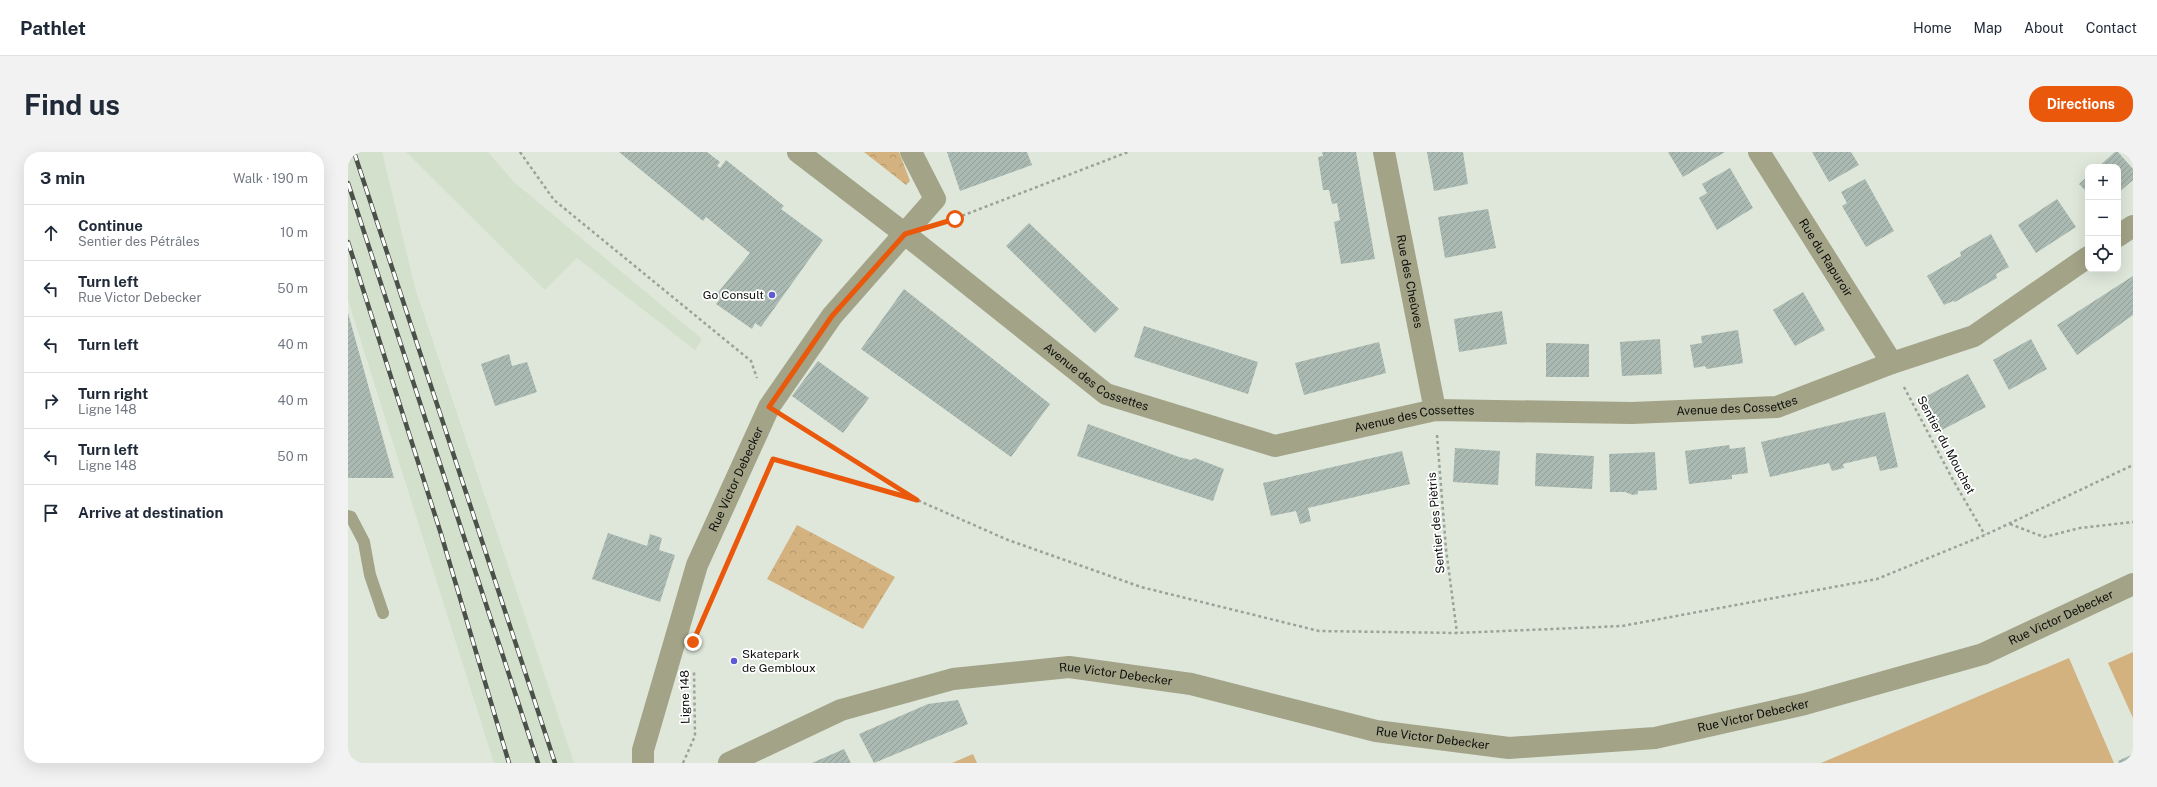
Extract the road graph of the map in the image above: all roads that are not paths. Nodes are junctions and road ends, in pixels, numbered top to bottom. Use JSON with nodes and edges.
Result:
{"nodes":[{"id":1,"x":798,"y":152,"type":"edge"},
{"id":2,"x":911,"y":152,"type":"edge"},
{"id":3,"x":1384,"y":152,"type":"edge"},
{"id":4,"x":1759,"y":152,"type":"edge"},
{"id":5,"x":2133,"y":226,"type":"edge"},
{"id":6,"x":905,"y":234,"type":"junction"},
{"id":7,"x":2121,"y":234,"type":"edge"},
{"id":8,"x":2085,"y":259,"type":"edge"},
{"id":9,"x":1892,"y":363,"type":"junction"},
{"id":10,"x":1435,"y":410,"type":"junction"},
{"id":11,"x":348,"y":516,"type":"edge"},
{"id":12,"x":2133,"y":584,"type":"edge"},
{"id":13,"x":383,"y":614,"type":"dead end"},
{"id":14,"x":643,"y":763,"type":"edge"},
{"id":15,"x":729,"y":763,"type":"edge"}],
"edges":[{"from":1,"to":6,"type":"street","name":"Avenue des Cossettes"},
{"from":2,"to":6,"type":"street","name":"Rue Victor Debecker"},
{"from":3,"to":10,"type":"street","name":"Rue des Cheûves"},
{"from":4,"to":9,"type":"street","name":"Rue du Rapuroir"},
{"from":5,"to":7,"type":"street"},
{"from":6,"to":10,"type":"street","name":"Avenue des Cossettes"},
{"from":6,"to":14,"type":"street","name":"Rue Victor Debecker"},
{"from":8,"to":9,"type":"street","name":"Avenue des Cossettes"},
{"from":9,"to":10,"type":"street","name":"Avenue des Cossettes"},
{"from":11,"to":13,"type":"lane"},
{"from":12,"to":15,"type":"street","name":"Rue Victor Debecker"}]}
